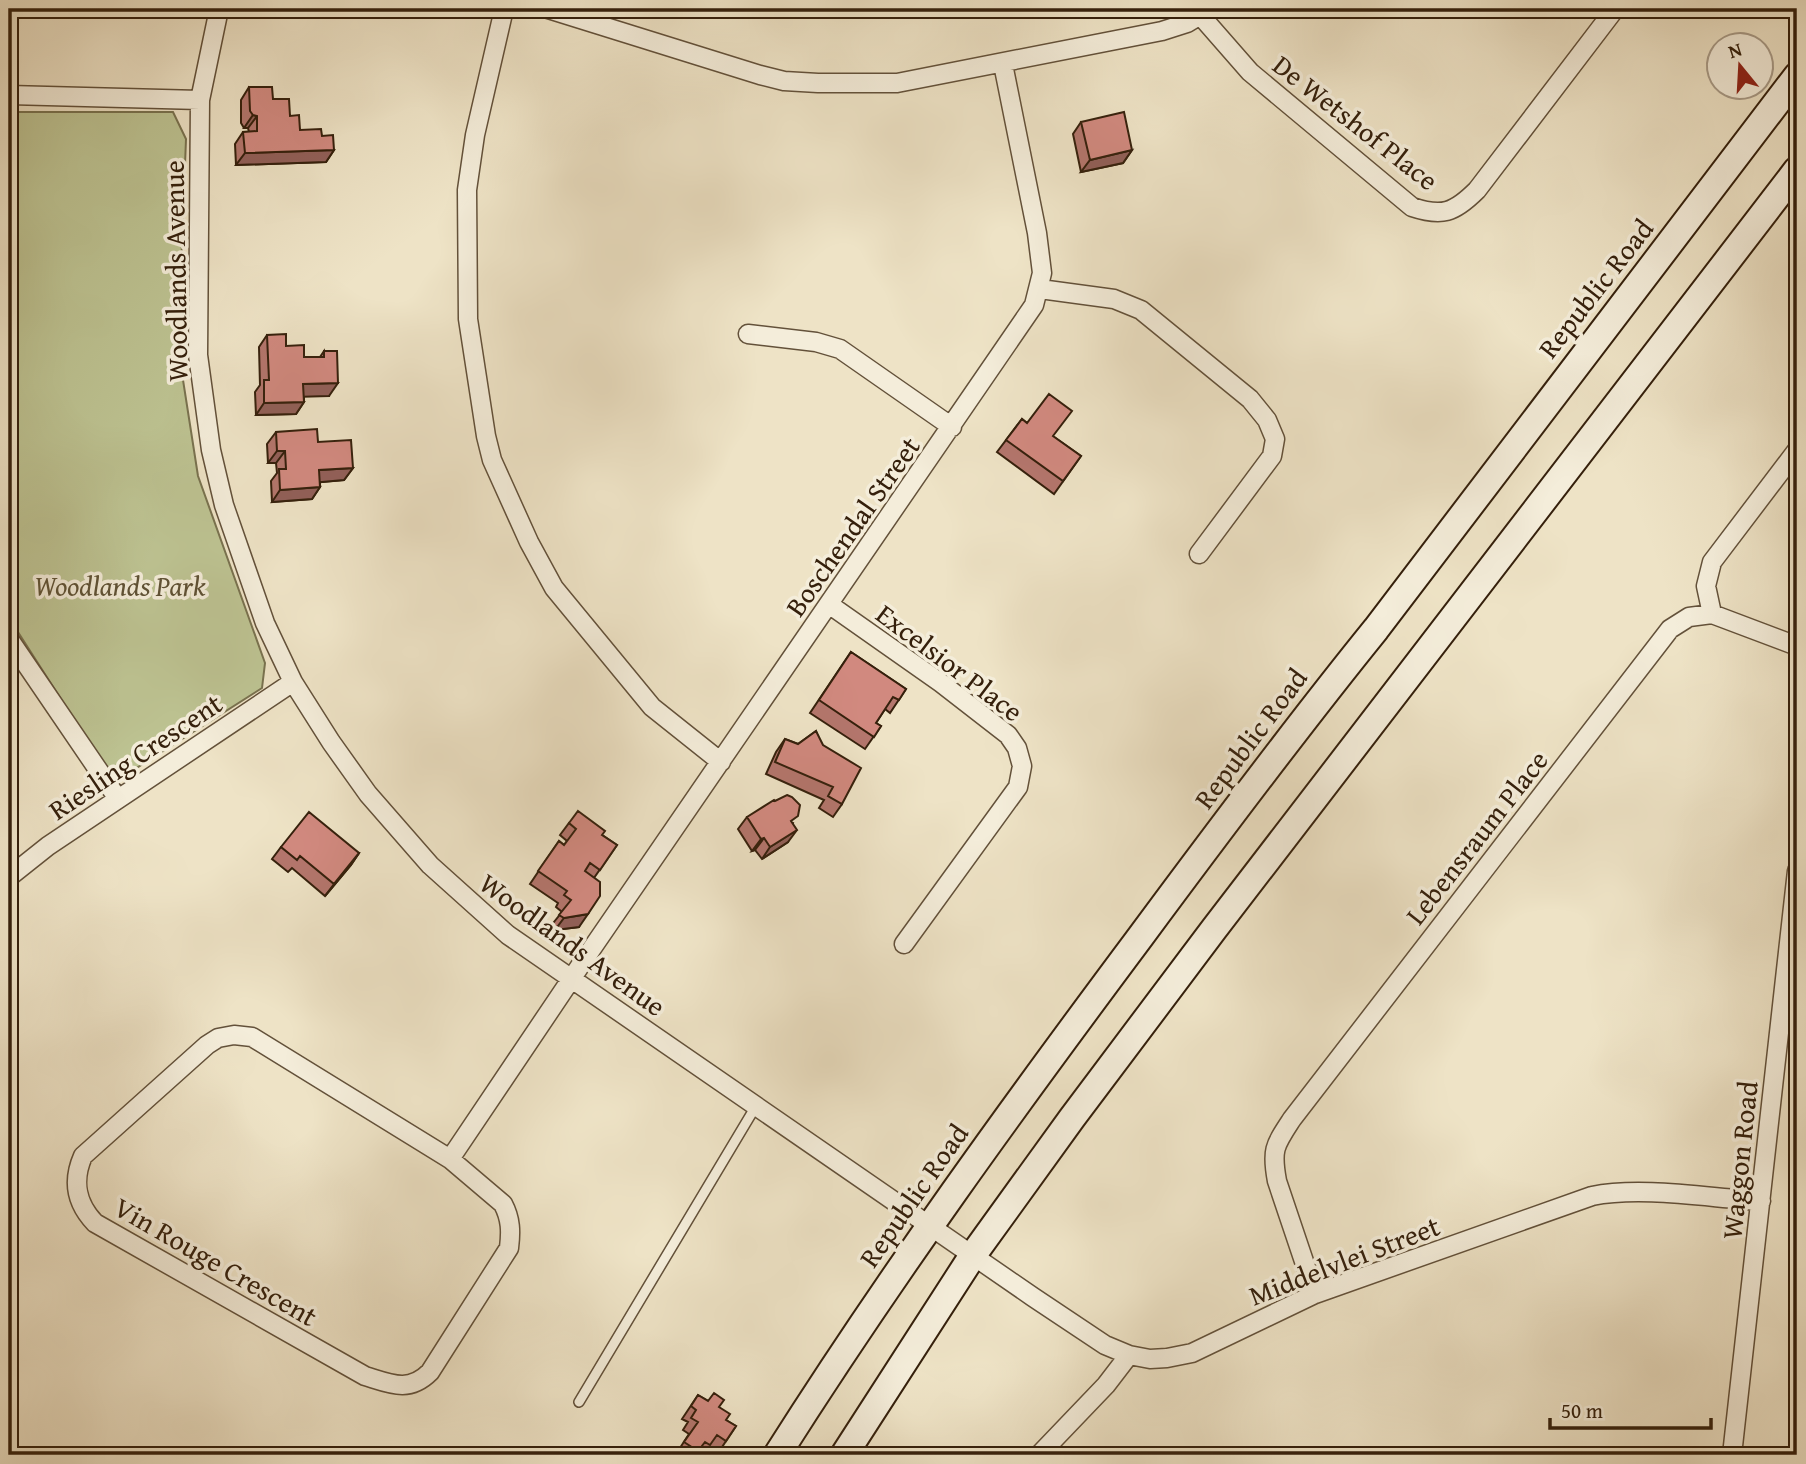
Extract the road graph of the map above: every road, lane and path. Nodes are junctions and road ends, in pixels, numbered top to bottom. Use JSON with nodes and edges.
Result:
{"nodes":[{"id":1,"x":219,"y":9,"type":"edge"},
{"id":2,"x":504,"y":9,"type":"edge"},
{"id":3,"x":548,"y":9,"type":"edge"},
{"id":4,"x":1615,"y":9,"type":"edge"},
{"id":5,"x":1205,"y":12,"type":"edge"},
{"id":6,"x":1003,"y":64,"type":"junction"},
{"id":7,"x":1797,"y":76,"type":"edge"},
{"id":8,"x":10,"y":90,"type":"edge"},
{"id":9,"x":200,"y":100,"type":"junction"},
{"id":10,"x":1797,"y":170,"type":"edge"},
{"id":11,"x":1040,"y":289,"type":"junction"},
{"id":12,"x":748,"y":334,"type":"dead end"},
{"id":13,"x":952,"y":427,"type":"junction"},
{"id":14,"x":1797,"y":450,"type":"edge"},
{"id":15,"x":1199,"y":554,"type":"dead end"},
{"id":16,"x":830,"y":605,"type":"junction"},
{"id":17,"x":1712,"y":614,"type":"junction"},
{"id":18,"x":9,"y":639,"type":"edge"},
{"id":19,"x":1797,"y":646,"type":"edge"},
{"id":20,"x":293,"y":682,"type":"junction"},
{"id":21,"x":720,"y":762,"type":"junction"},
{"id":22,"x":118,"y":799,"type":"junction"},
{"id":23,"x":1797,"y":871,"type":"edge"},
{"id":24,"x":9,"y":877,"type":"edge"},
{"id":25,"x":904,"y":944,"type":"dead end"},
{"id":26,"x":1793,"y":946,"type":"edge"},
{"id":27,"x":572,"y":978,"type":"junction"},
{"id":28,"x":756,"y":1106,"type":"junction"},
{"id":29,"x":450,"y":1159,"type":"junction"},
{"id":30,"x":1761,"y":1201,"type":"junction"},
{"id":31,"x":928,"y":1226,"type":"junction"},
{"id":32,"x":973,"y":1255,"type":"junction"},
{"id":33,"x":1315,"y":1294,"type":"junction"},
{"id":34,"x":1129,"y":1355,"type":"junction"},
{"id":35,"x":579,"y":1402,"type":"dead end"},
{"id":36,"x":777,"y":1455,"type":"edge"},
{"id":37,"x":844,"y":1455,"type":"edge"},
{"id":38,"x":1039,"y":1455,"type":"edge"},
{"id":39,"x":1732,"y":1455,"type":"edge"}],
"edges":[{"from":1,"to":9,"type":"street","name":"Woodlands Avenue"},
{"from":2,"to":21,"type":"street"},
{"from":3,"to":6,"type":"street"},
{"from":4,"to":5,"type":"street","name":"De Wetshof Place"},
{"from":5,"to":6,"type":"street"},
{"from":6,"to":11,"type":"street","name":"Boschendal Street"},
{"from":7,"to":31,"type":"main road","name":"Republic Road"},
{"from":8,"to":9,"type":"street"},
{"from":9,"to":20,"type":"street","name":"Woodlands Avenue"},
{"from":10,"to":32,"type":"main road"},
{"from":11,"to":13,"type":"street","name":"Boschendal Street"},
{"from":11,"to":15,"type":"street"},
{"from":12,"to":13,"type":"street"},
{"from":13,"to":16,"type":"street","name":"Boschendal Street"},
{"from":14,"to":17,"type":"street"},
{"from":16,"to":21,"type":"street","name":"Boschendal Street"},
{"from":16,"to":25,"type":"street","name":"Excelsior Place"},
{"from":17,"to":19,"type":"street"},
{"from":17,"to":33,"type":"street","name":"Lebensraum Place"},
{"from":18,"to":22,"type":"street"},
{"from":20,"to":22,"type":"street","name":"Riesling Crescent"},
{"from":20,"to":27,"type":"street","name":"Woodlands Avenue"},
{"from":21,"to":27,"type":"street","name":"Boschendal Street"},
{"from":22,"to":24,"type":"street","name":"Riesling Crescent"},
{"from":23,"to":26,"type":"street","name":"Waggon Road"},
{"from":26,"to":30,"type":"street","name":"Waggon Road"},
{"from":27,"to":28,"type":"street","name":"Woodlands Avenue"},
{"from":27,"to":29,"type":"street"},
{"from":28,"to":31,"type":"street","name":"Woodlands Avenue"},
{"from":28,"to":35,"type":"lane"},
{"from":29,"to":29,"type":"street","name":"Vin Rouge Crescent"},
{"from":30,"to":33,"type":"street","name":"Middelvlei Street"},
{"from":30,"to":39,"type":"street","name":"Waggon Road"},
{"from":31,"to":32,"type":"street","name":"Woodlands Avenue"},
{"from":31,"to":36,"type":"main road","name":"Republic Road"},
{"from":32,"to":34,"type":"street","name":"Middelvlei Street"},
{"from":32,"to":37,"type":"main road"},
{"from":33,"to":34,"type":"street","name":"Middelvlei Street"},
{"from":34,"to":38,"type":"street"}]}
